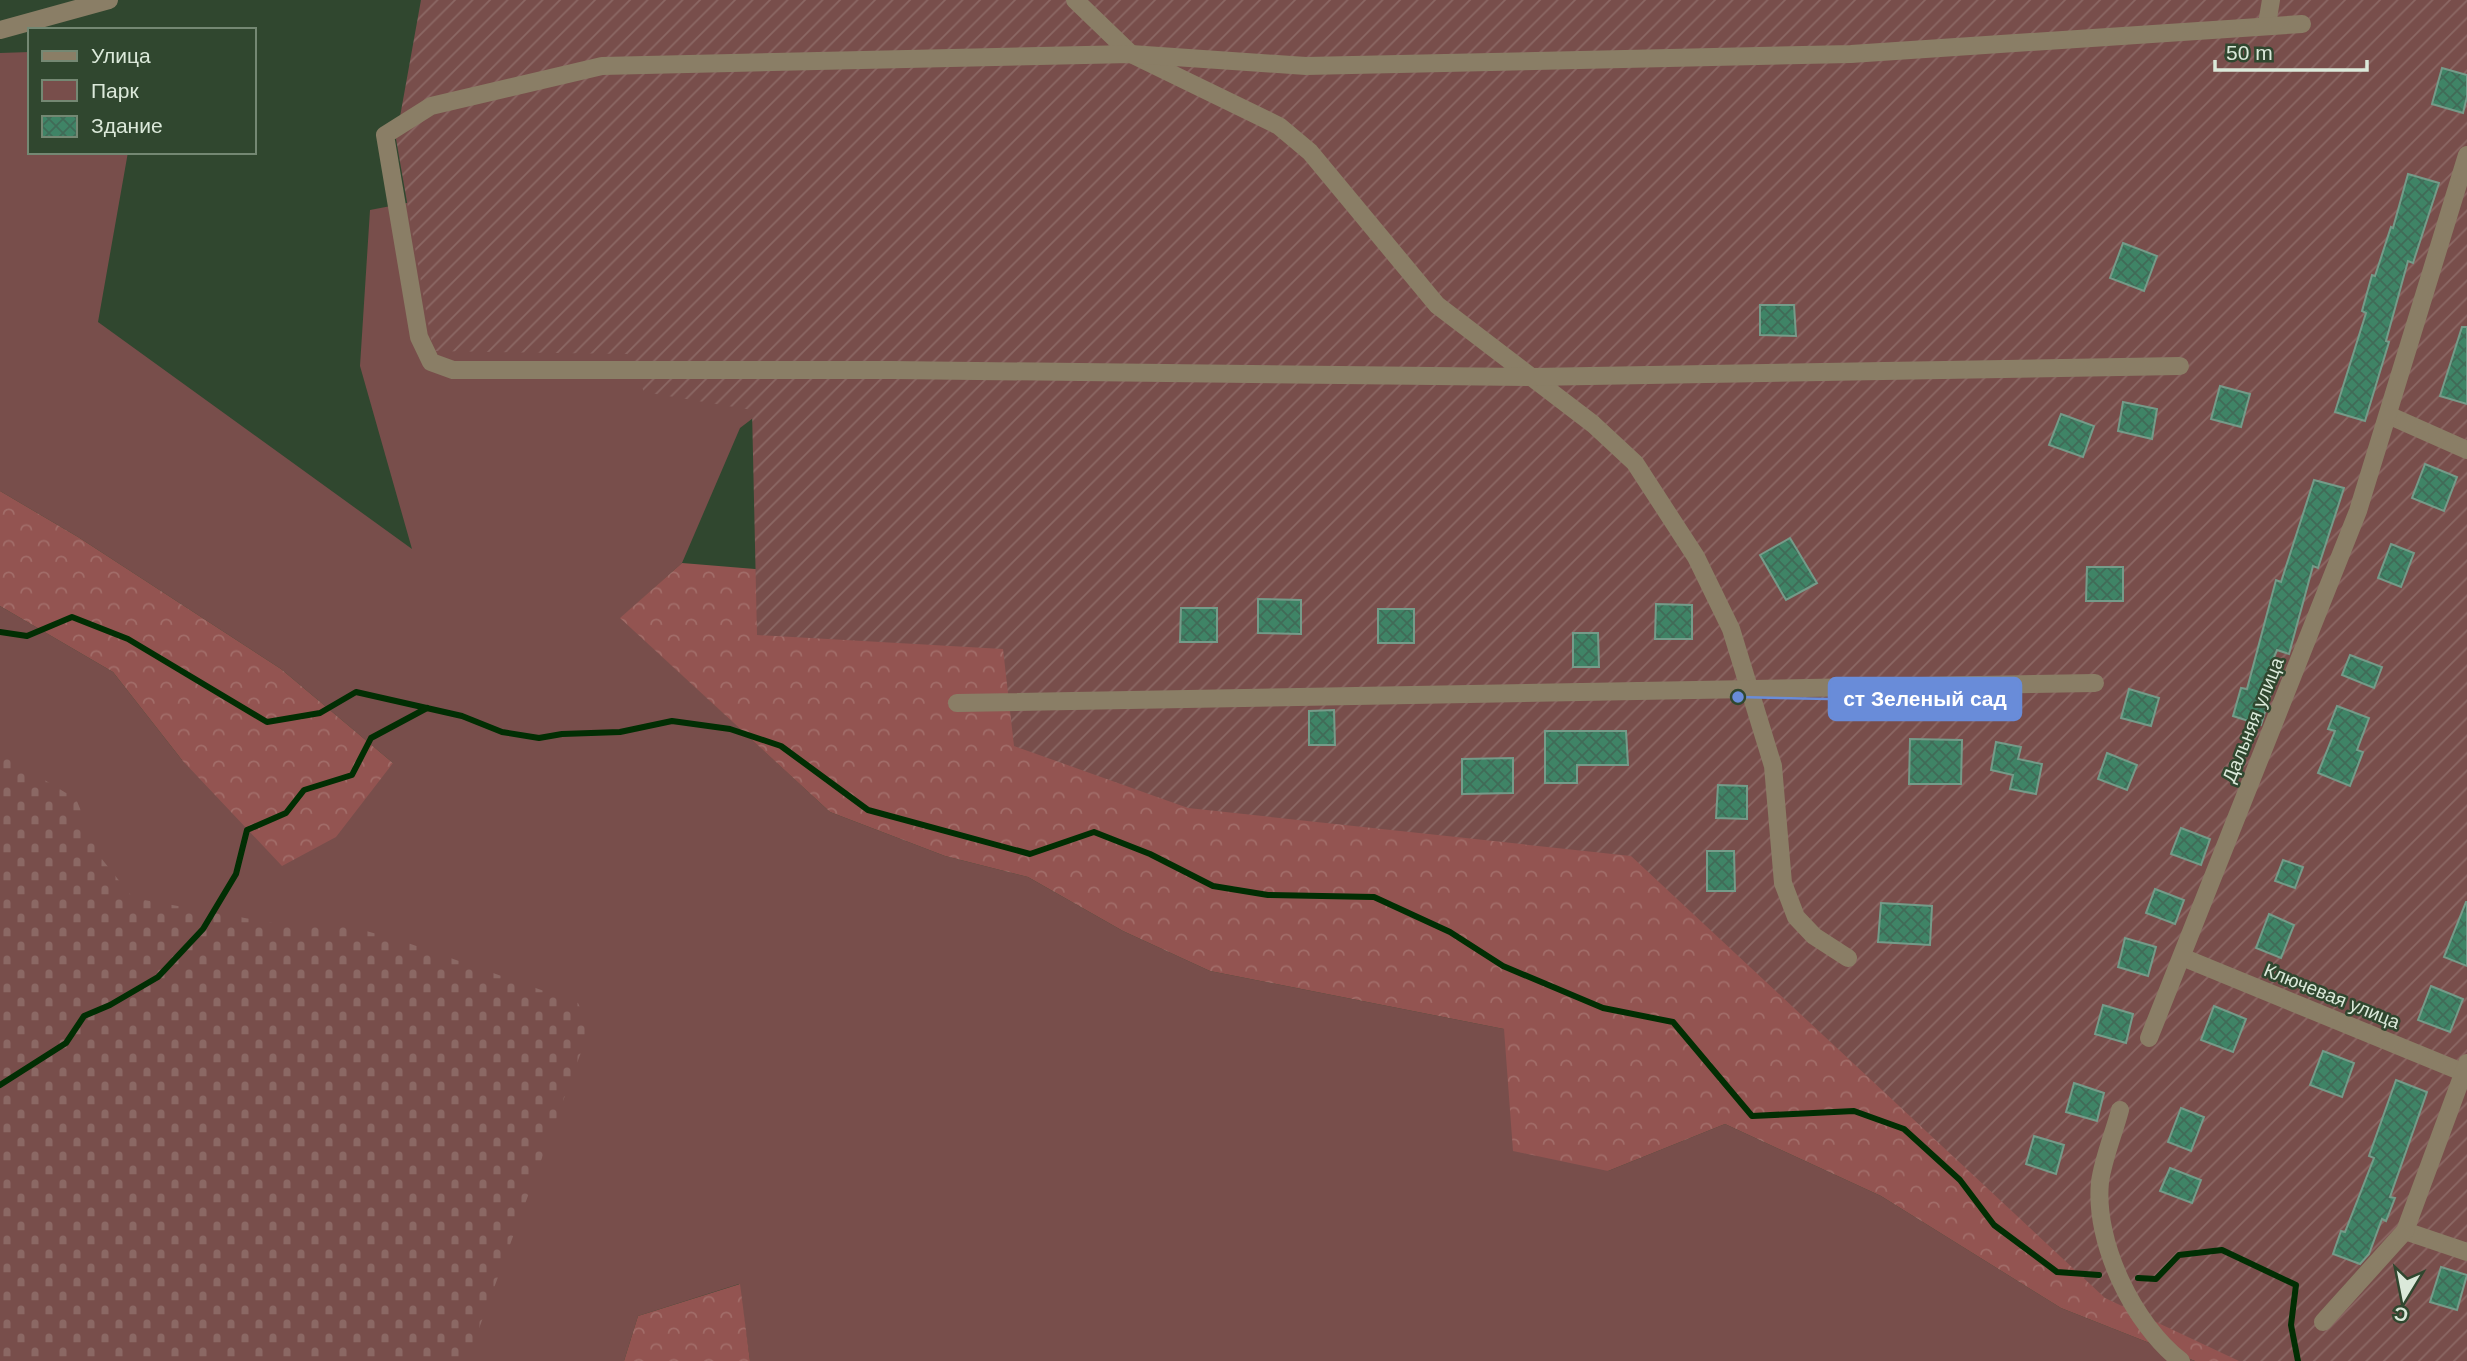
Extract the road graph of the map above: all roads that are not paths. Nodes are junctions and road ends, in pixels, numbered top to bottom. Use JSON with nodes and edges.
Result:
{"nodes":[{"id":1,"x":108,"y":0,"type":"edge"},
{"id":2,"x":1075,"y":0,"type":"edge"},
{"id":3,"x":2271,"y":0,"type":"edge"},
{"id":4,"x":2267,"y":24,"type":"junction"},
{"id":5,"x":2302,"y":24,"type":"dead end"},
{"id":6,"x":0,"y":30,"type":"edge"},
{"id":7,"x":1131,"y":54,"type":"junction"},
{"id":8,"x":2467,"y":155,"type":"edge"},
{"id":9,"x":2180,"y":366,"type":"dead end"},
{"id":10,"x":1532,"y":377,"type":"junction"},
{"id":11,"x":2388,"y":415,"type":"junction"},
{"id":12,"x":2467,"y":450,"type":"edge"},
{"id":13,"x":2095,"y":682,"type":"dead end"},
{"id":14,"x":1748,"y":689,"type":"junction"},
{"id":15,"x":957,"y":703,"type":"dead end"},
{"id":16,"x":2182,"y":957,"type":"junction"},
{"id":17,"x":1849,"y":958,"type":"dead end"},
{"id":18,"x":2149,"y":1038,"type":"dead end"},
{"id":19,"x":2466,"y":1070,"type":"edge"},
{"id":20,"x":2120,"y":1110,"type":"dead end"},
{"id":21,"x":2405,"y":1231,"type":"junction"},
{"id":22,"x":2467,"y":1252,"type":"edge"},
{"id":23,"x":2323,"y":1322,"type":"dead end"},
{"id":24,"x":2181,"y":1361,"type":"edge"}],
"edges":[{"from":1,"to":6,"type":"street"},
{"from":2,"to":7,"type":"street"},
{"from":3,"to":4,"type":"street"},
{"from":4,"to":5,"type":"street"},
{"from":4,"to":7,"type":"street"},
{"from":7,"to":10,"type":"street"},
{"from":7,"to":10,"type":"street"},
{"from":8,"to":11,"type":"street","name":"Дальняя улица"},
{"from":9,"to":10,"type":"street"},
{"from":10,"to":14,"type":"street"},
{"from":11,"to":12,"type":"street"},
{"from":11,"to":16,"type":"street","name":"Дальняя улица"},
{"from":13,"to":14,"type":"street"},
{"from":14,"to":15,"type":"street"},
{"from":14,"to":17,"type":"street"},
{"from":16,"to":18,"type":"street","name":"Дальняя улица"},
{"from":16,"to":19,"type":"street","name":"Ключевая улица"},
{"from":19,"to":21,"type":"street"},
{"from":20,"to":24,"type":"street"},
{"from":21,"to":22,"type":"street"},
{"from":21,"to":23,"type":"street"}]}
